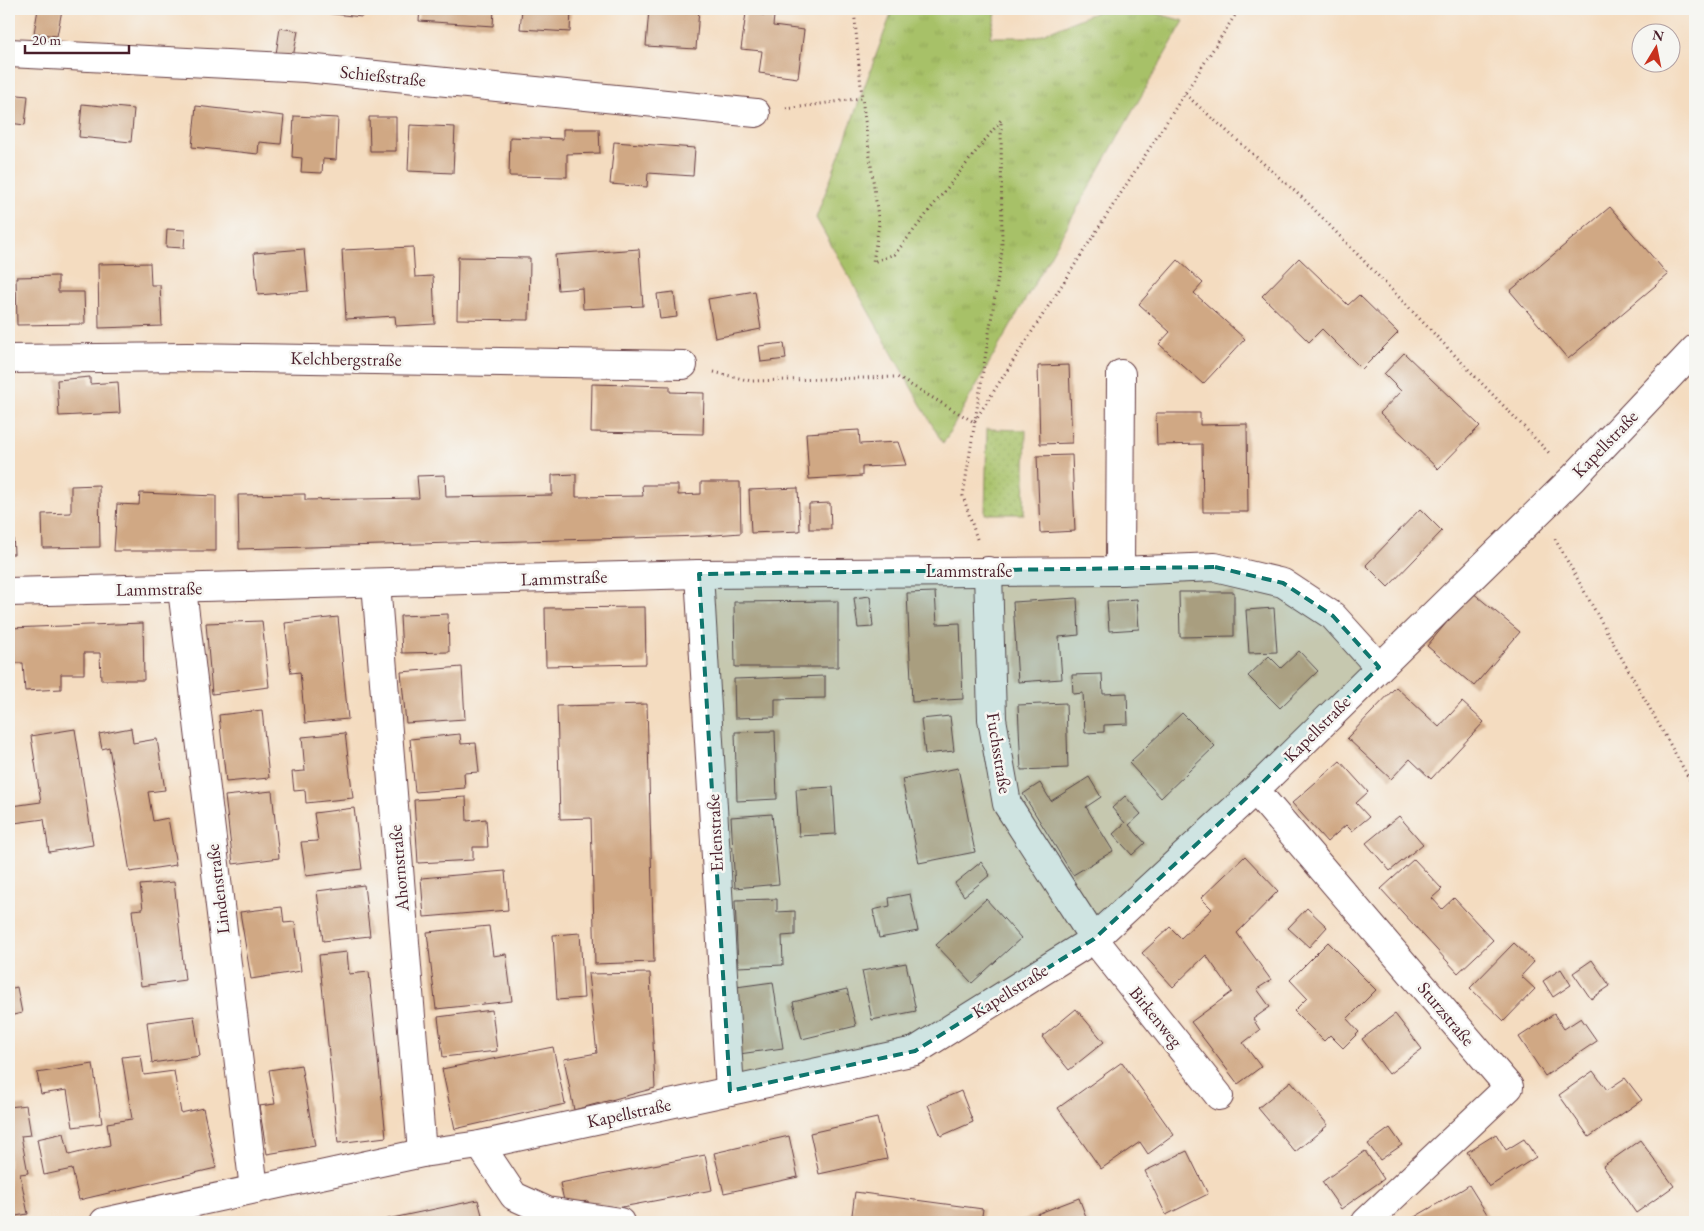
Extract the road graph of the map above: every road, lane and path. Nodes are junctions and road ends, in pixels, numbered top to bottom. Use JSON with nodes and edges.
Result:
{"nodes":[{"id":1,"x":854,"y":9,"type":"edge"},
{"id":2,"x":1239,"y":9,"type":"edge"},
{"id":3,"x":9,"y":53,"type":"edge"},
{"id":4,"x":1185,"y":94,"type":"junction"},
{"id":5,"x":862,"y":98,"type":"junction"},
{"id":6,"x":756,"y":113,"type":"joint"},
{"id":7,"x":1695,"y":349,"type":"edge"},
{"id":8,"x":9,"y":360,"type":"edge"},
{"id":9,"x":683,"y":364,"type":"joint"},
{"id":10,"x":1121,"y":374,"type":"dead end"},
{"id":11,"x":974,"y":422,"type":"junction"},
{"id":12,"x":1573,"y":478,"type":"junction"},
{"id":13,"x":1539,"y":510,"type":"junction"},
{"id":14,"x":988,"y":571,"type":"junction"},
{"id":15,"x":1120,"y":571,"type":"junction"},
{"id":16,"x":699,"y":574,"type":"junction"},
{"id":17,"x":376,"y":583,"type":"junction"},
{"id":18,"x":182,"y":589,"type":"junction"},
{"id":19,"x":9,"y":592,"type":"edge"},
{"id":20,"x":1379,"y":667,"type":"junction"},
{"id":21,"x":1255,"y":790,"type":"junction"},
{"id":22,"x":1695,"y":790,"type":"edge"},
{"id":23,"x":1094,"y":939,"type":"junction"},
{"id":24,"x":730,"y":1091,"type":"junction"},
{"id":25,"x":1219,"y":1096,"type":"dead end"},
{"id":26,"x":480,"y":1145,"type":"junction"},
{"id":27,"x":422,"y":1153,"type":"junction"},
{"id":28,"x":254,"y":1188,"type":"junction"},
{"id":29,"x":104,"y":1222,"type":"edge"},
{"id":30,"x":620,"y":1222,"type":"edge"},
{"id":31,"x":1366,"y":1222,"type":"edge"}],
"edges":[{"from":1,"to":5,"type":"path"},
{"from":2,"to":4,"type":"path"},
{"from":3,"to":6,"type":"street","name":"Schießstraße"},
{"from":4,"to":11,"type":"path"},
{"from":4,"to":12,"type":"path"},
{"from":5,"to":6,"type":"path"},
{"from":5,"to":11,"type":"path"},
{"from":7,"to":12,"type":"street","name":"Kapellstraße"},
{"from":8,"to":9,"type":"street","name":"Kelchbergstraße"},
{"from":9,"to":11,"type":"path"},
{"from":10,"to":15,"type":"street"},
{"from":11,"to":14,"type":"path"},
{"from":12,"to":13,"type":"street","name":"Kapellstraße"},
{"from":13,"to":20,"type":"street","name":"Kapellstraße"},
{"from":13,"to":22,"type":"path"},
{"from":14,"to":15,"type":"street","name":"Lammstraße"},
{"from":14,"to":16,"type":"street","name":"Lammstraße"},
{"from":14,"to":23,"type":"street","name":"Fuchsstraße"},
{"from":15,"to":20,"type":"street","name":"Lammstraße"},
{"from":16,"to":17,"type":"street","name":"Lammstraße"},
{"from":16,"to":24,"type":"street","name":"Erlenstraße"},
{"from":17,"to":18,"type":"street","name":"Lammstraße"},
{"from":17,"to":27,"type":"street","name":"Ahornstraße"},
{"from":18,"to":19,"type":"street","name":"Lammstraße"},
{"from":18,"to":28,"type":"street","name":"Lindenstraße"},
{"from":20,"to":21,"type":"street","name":"Kapellstraße"},
{"from":21,"to":23,"type":"street","name":"Kapellstraße"},
{"from":21,"to":31,"type":"street","name":"Sturzstraße"},
{"from":23,"to":24,"type":"street","name":"Kapellstraße"},
{"from":23,"to":25,"type":"street","name":"Birkenweg"},
{"from":24,"to":26,"type":"street","name":"Kapellstraße"},
{"from":26,"to":27,"type":"street","name":"Kapellstraße"},
{"from":26,"to":30,"type":"street"},
{"from":27,"to":28,"type":"street","name":"Kapellstraße"},
{"from":28,"to":29,"type":"street","name":"Kapellstraße"}]}
